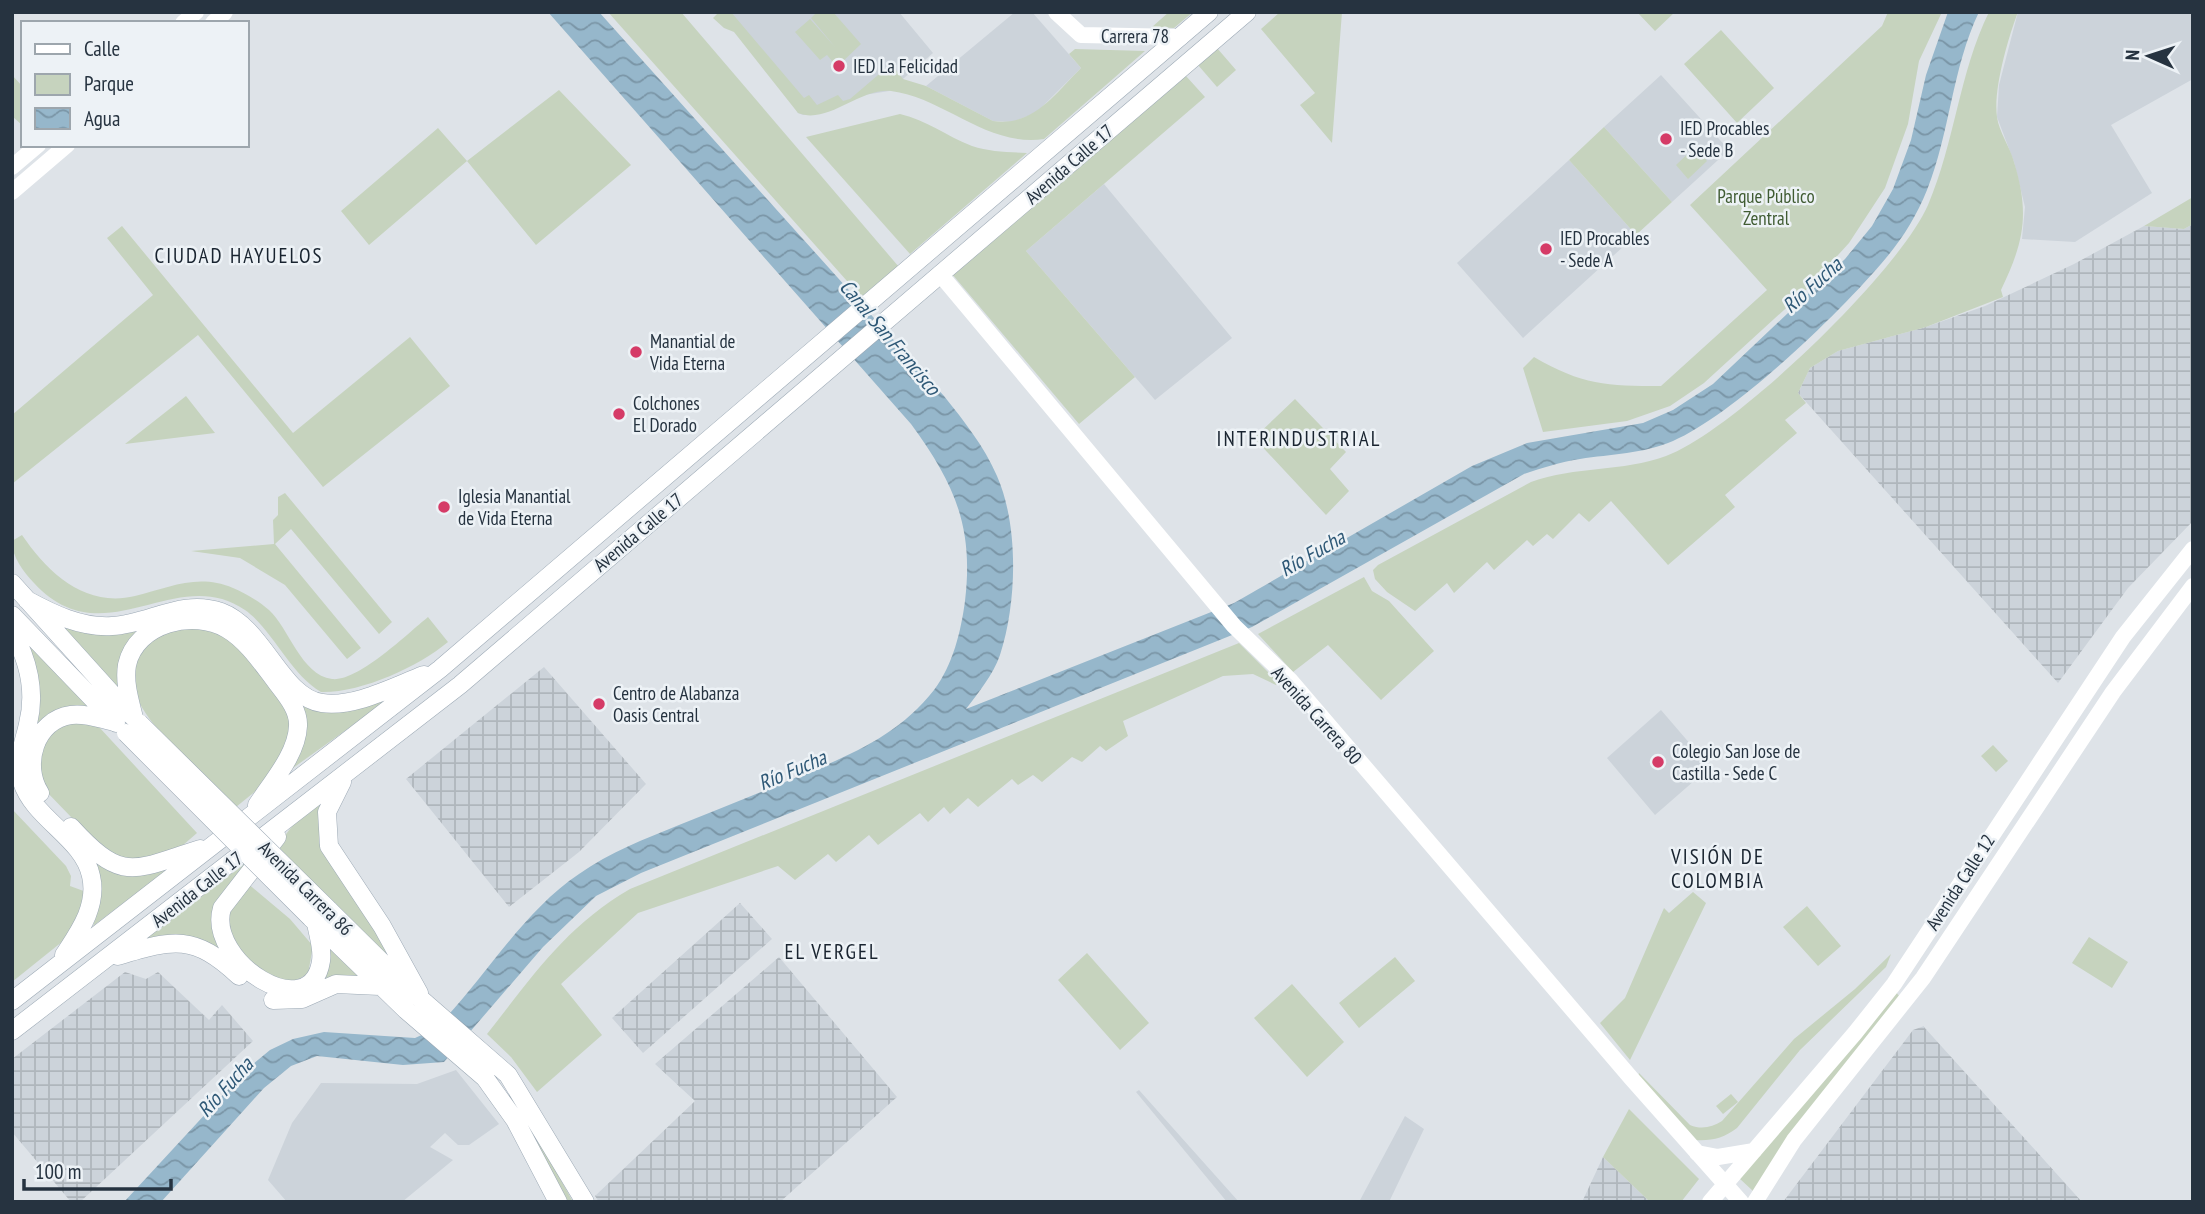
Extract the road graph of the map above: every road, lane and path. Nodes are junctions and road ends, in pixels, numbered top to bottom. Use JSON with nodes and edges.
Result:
{"nodes":[{"id":1,"x":1056,"y":12,"type":"edge"},
{"id":2,"x":1209,"y":12,"type":"edge"},
{"id":3,"x":1247,"y":12,"type":"edge"},
{"id":4,"x":1181,"y":37,"type":"junction"},
{"id":5,"x":36,"y":147,"type":"edge"},
{"id":6,"x":65,"y":147,"type":"edge"},
{"id":7,"x":12,"y":167,"type":"edge"},
{"id":8,"x":12,"y":192,"type":"edge"},
{"id":9,"x":940,"y":274,"type":"junction"},
{"id":10,"x":2193,"y":549,"type":"edge"},
{"id":11,"x":12,"y":583,"type":"edge"},
{"id":12,"x":2193,"y":586,"type":"edge"},
{"id":13,"x":27,"y":600,"type":"junction"},
{"id":14,"x":12,"y":615,"type":"edge"},
{"id":15,"x":12,"y":631,"type":"edge"},
{"id":16,"x":440,"y":669,"type":"junction"},
{"id":17,"x":128,"y":724,"type":"junction"},
{"id":18,"x":350,"y":771,"type":"junction"},
{"id":19,"x":303,"y":807,"type":"junction"},
{"id":20,"x":251,"y":814,"type":"junction"},
{"id":21,"x":210,"y":846,"type":"junction"},
{"id":22,"x":314,"y":920,"type":"junction"},
{"id":23,"x":106,"y":960,"type":"junction"},
{"id":24,"x":59,"y":964,"type":"junction"},
{"id":25,"x":380,"y":986,"type":"junction"},
{"id":26,"x":12,"y":1001,"type":"edge"},
{"id":27,"x":426,"y":1012,"type":"junction"},
{"id":28,"x":12,"y":1031,"type":"edge"},
{"id":29,"x":473,"y":1054,"type":"junction"},
{"id":30,"x":1754,"y":1150,"type":"junction"},
{"id":31,"x":1697,"y":1153,"type":"junction"},
{"id":32,"x":1726,"y":1184,"type":"junction"},
{"id":33,"x":558,"y":1202,"type":"edge"},
{"id":34,"x":585,"y":1202,"type":"edge"},
{"id":35,"x":1710,"y":1202,"type":"edge"},
{"id":36,"x":1741,"y":1202,"type":"edge"},
{"id":37,"x":1755,"y":1202,"type":"edge"}],
"edges":[{"from":1,"to":4,"type":"street","name":"Carrera 78"},
{"from":2,"to":4,"type":"main road","name":"Avenida Calle 17"},
{"from":3,"to":9,"type":"main road","name":"Avenida Calle 17"},
{"from":4,"to":16,"type":"main road","name":"Avenida Calle 17"},
{"from":5,"to":7,"type":"street"},
{"from":6,"to":8,"type":"street"},
{"from":9,"to":18,"type":"main road","name":"Avenida Calle 17"},
{"from":9,"to":31,"type":"street","name":"Avenida Carrera 80"},
{"from":10,"to":30,"type":"street","name":"Avenida Calle 12"},
{"from":11,"to":13,"type":"main road","name":"Avenida Carrera 86"},
{"from":12,"to":37,"type":"street","name":"Avenida Calle 12"},
{"from":13,"to":16,"type":"main road"},
{"from":13,"to":17,"type":"main road","name":"Avenida Carrera 86"},
{"from":14,"to":17,"type":"main road","name":"Avenida Carrera 86"},
{"from":15,"to":24,"type":"main road"},
{"from":16,"to":20,"type":"main road","name":"Avenida Calle 17"},
{"from":17,"to":20,"type":"main road"},
{"from":17,"to":21,"type":"main road"},
{"from":17,"to":22,"type":"main road","name":"Avenida Carrera 86","bridge":true},
{"from":17,"to":27,"type":"main road","name":"Avenida Carrera 86","bridge":true},
{"from":18,"to":19,"type":"main road","name":"Avenida Calle 17"},
{"from":18,"to":27,"type":"main road"},
{"from":19,"to":22,"type":"main road"},
{"from":19,"to":23,"type":"main road","name":"Avenida Calle 17"},
{"from":20,"to":21,"type":"main road","name":"Avenida Calle 17"},
{"from":21,"to":24,"type":"main road","name":"Avenida Calle 17"},
{"from":22,"to":25,"type":"main road","name":"Avenida Carrera 86"},
{"from":23,"to":25,"type":"main road"},
{"from":23,"to":28,"type":"main road","name":"Avenida Calle 17"},
{"from":24,"to":26,"type":"main road","name":"Avenida Calle 17"},
{"from":25,"to":27,"type":"main road","name":"Avenida Carrera 86"},
{"from":27,"to":29,"type":"main road","name":"Avenida Carrera 86"},
{"from":29,"to":33,"type":"main road","name":"Avenida Carrera 86"},
{"from":29,"to":34,"type":"main road","name":"Avenida Carrera 86"},
{"from":30,"to":31,"type":"street"},
{"from":30,"to":32,"type":"street","name":"Avenida Calle 12"},
{"from":31,"to":32,"type":"street","name":"Avenida Carrera 80"},
{"from":32,"to":35,"type":"street","name":"Avenida Calle 12"},
{"from":32,"to":36,"type":"street","name":"Avenida Carrera 80"}]}
